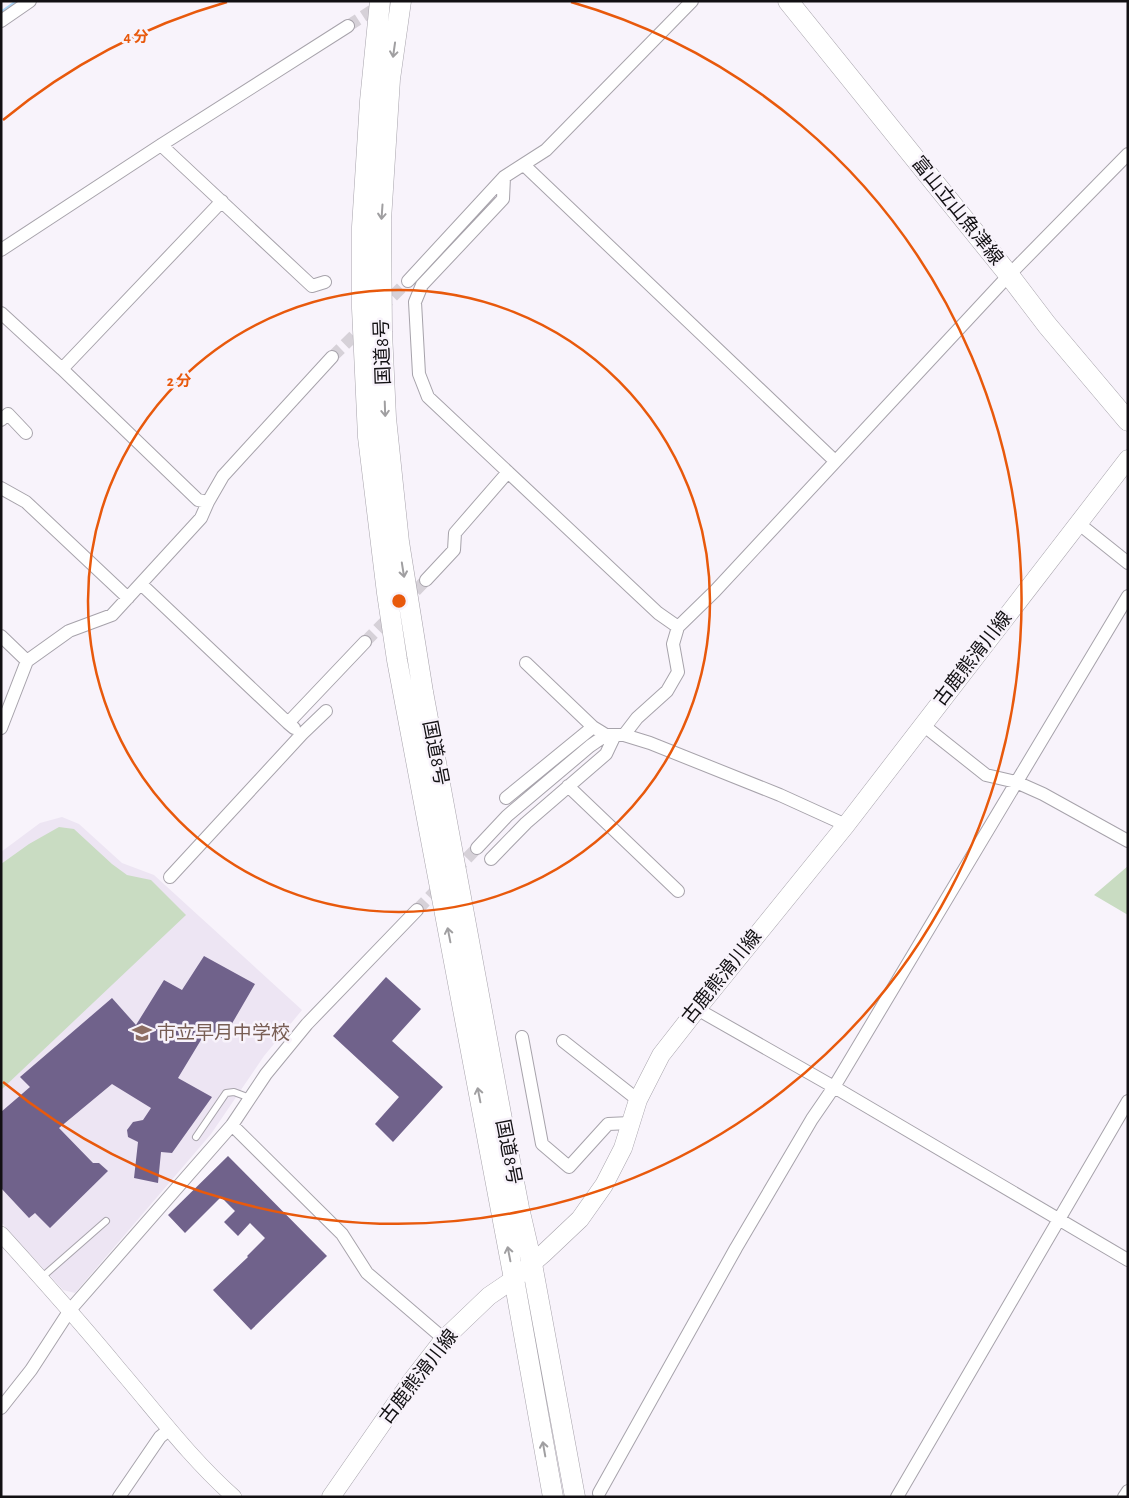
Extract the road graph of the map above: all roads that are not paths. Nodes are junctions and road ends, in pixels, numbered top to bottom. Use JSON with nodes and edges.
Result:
{"nodes":[{"id":1,"x":30,"y":1,"type":"edge"},
{"id":2,"x":380,"y":1,"type":"edge"},
{"id":3,"x":401,"y":1,"type":"edge"},
{"id":4,"x":692,"y":1,"type":"edge"},
{"id":5,"x":788,"y":1,"type":"edge"},
{"id":6,"x":1,"y":21,"type":"edge"},
{"id":7,"x":348,"y":26,"type":"tunnel mouth"},
{"id":8,"x":161,"y":145,"type":"junction"},
{"id":9,"x":1128,"y":154,"type":"edge"},
{"id":10,"x":524,"y":165,"type":"junction"},
{"id":11,"x":504,"y":177,"type":"junction"},
{"id":12,"x":222,"y":202,"type":"junction"},
{"id":13,"x":1,"y":250,"type":"edge"},
{"id":14,"x":1009,"y":276,"type":"junction"},
{"id":15,"x":408,"y":281,"type":"tunnel mouth"},
{"id":16,"x":325,"y":282,"type":"dead end"},
{"id":17,"x":1,"y":313,"type":"edge"},
{"id":18,"x":332,"y":357,"type":"tunnel mouth"},
{"id":19,"x":62,"y":369,"type":"junction"},
{"id":20,"x":1,"y":420,"type":"edge"},
{"id":21,"x":1128,"y":421,"type":"edge"},
{"id":22,"x":26,"y":433,"type":"dead end"},
{"id":23,"x":1128,"y":458,"type":"edge"},
{"id":24,"x":835,"y":462,"type":"junction"},
{"id":25,"x":508,"y":472,"type":"junction"},
{"id":26,"x":1,"y":488,"type":"edge"},
{"id":27,"x":208,"y":502,"type":"junction"},
{"id":28,"x":1078,"y":523,"type":"junction"},
{"id":29,"x":1128,"y":563,"type":"edge"},
{"id":30,"x":426,"y":580,"type":"tunnel mouth"},
{"id":31,"x":141,"y":584,"type":"junction"},
{"id":32,"x":1128,"y":596,"type":"edge"},
{"id":33,"x":128,"y":598,"type":"junction"},
{"id":34,"x":678,"y":627,"type":"junction"},
{"id":35,"x":1,"y":636,"type":"edge"},
{"id":36,"x":365,"y":642,"type":"tunnel mouth"},
{"id":37,"x":27,"y":661,"type":"junction"},
{"id":38,"x":526,"y":664,"type":"dead end"},
{"id":39,"x":326,"y":711,"type":"dead end"},
{"id":40,"x":288,"y":723,"type":"junction"},
{"id":41,"x":923,"y":725,"type":"junction"},
{"id":42,"x":593,"y":727,"type":"junction"},
{"id":43,"x":1,"y":728,"type":"edge"},
{"id":44,"x":302,"y":734,"type":"junction"},
{"id":45,"x":615,"y":735,"type":"junction"},
{"id":46,"x":1016,"y":782,"type":"junction"},
{"id":47,"x":568,"y":786,"type":"junction"},
{"id":48,"x":506,"y":798,"type":"dead end"},
{"id":49,"x":846,"y":825,"type":"junction"},
{"id":50,"x":1128,"y":841,"type":"edge"},
{"id":51,"x":477,"y":848,"type":"tunnel mouth"},
{"id":52,"x":491,"y":859,"type":"dead end"},
{"id":53,"x":170,"y":877,"type":"dead end"},
{"id":54,"x":678,"y":891,"type":"dead end"},
{"id":55,"x":417,"y":910,"type":"tunnel mouth"},
{"id":56,"x":697,"y":1008,"type":"junction"},
{"id":57,"x":522,"y":1037,"type":"dead end"},
{"id":58,"x":563,"y":1041,"type":"dead end"},
{"id":59,"x":834,"y":1087,"type":"junction"},
{"id":60,"x":250,"y":1098,"type":"junction"},
{"id":61,"x":638,"y":1100,"type":"junction"},
{"id":62,"x":1128,"y":1101,"type":"edge"},
{"id":63,"x":630,"y":1123,"type":"junction"},
{"id":64,"x":232,"y":1125,"type":"junction"},
{"id":65,"x":196,"y":1137,"type":"dead end"},
{"id":66,"x":1059,"y":1220,"type":"junction"},
{"id":67,"x":106,"y":1222,"type":"dead end"},
{"id":68,"x":1,"y":1234,"type":"edge"},
{"id":69,"x":1128,"y":1260,"type":"edge"},
{"id":70,"x":532,"y":1264,"type":"junction"},
{"id":71,"x":41,"y":1278,"type":"junction"},
{"id":72,"x":514,"y":1279,"type":"junction"},
{"id":73,"x":70,"y":1310,"type":"junction"},
{"id":74,"x":444,"y":1339,"type":"junction"},
{"id":75,"x":1,"y":1408,"type":"edge"},
{"id":76,"x":170,"y":1429,"type":"junction"},
{"id":77,"x":1128,"y":1491,"type":"edge"},
{"id":78,"x":599,"y":1493,"type":"dead end"},
{"id":79,"x":119,"y":1497,"type":"edge"},
{"id":80,"x":234,"y":1497,"type":"edge"},
{"id":81,"x":331,"y":1497,"type":"edge"},
{"id":82,"x":553,"y":1497,"type":"edge"},
{"id":83,"x":575,"y":1497,"type":"edge"},
{"id":84,"x":898,"y":1497,"type":"edge"},
{"id":85,"x":1124,"y":1497,"type":"edge"}],
"edges":[{"from":1,"to":6,"type":"street"},
{"from":72,"to":2,"type":"main road","name":"国道8号","one_way":true},
{"from":3,"to":70,"type":"main road","name":"国道8号","one_way":true},
{"from":4,"to":10,"type":"street"},
{"from":5,"to":14,"type":"main road","name":"富山立山魚津線"},
{"from":7,"to":8,"type":"street"},
{"from":8,"to":12,"type":"street"},
{"from":8,"to":13,"type":"street"},
{"from":9,"to":14,"type":"street"},
{"from":10,"to":11,"type":"street"},
{"from":10,"to":24,"type":"street"},
{"from":11,"to":15,"type":"street"},
{"from":11,"to":25,"type":"street"},
{"from":12,"to":16,"type":"street"},
{"from":12,"to":19,"type":"street"},
{"from":14,"to":21,"type":"main road","name":"富山立山魚津線"},
{"from":14,"to":24,"type":"street"},
{"from":17,"to":19,"type":"street"},
{"from":18,"to":27,"type":"street"},
{"from":19,"to":27,"type":"street"},
{"from":20,"to":22,"type":"street"},
{"from":23,"to":28,"type":"main road","name":"古鹿熊滑川線"},
{"from":24,"to":34,"type":"street"},
{"from":25,"to":30,"type":"street"},
{"from":25,"to":34,"type":"street"},
{"from":26,"to":33,"type":"street"},
{"from":27,"to":31,"type":"street"},
{"from":28,"to":29,"type":"street"},
{"from":28,"to":41,"type":"main road","name":"古鹿熊滑川線"},
{"from":31,"to":33,"type":"street"},
{"from":31,"to":40,"type":"street"},
{"from":32,"to":46,"type":"street"},
{"from":33,"to":37,"type":"street"},
{"from":34,"to":45,"type":"street"},
{"from":35,"to":37,"type":"street"},
{"from":36,"to":40,"type":"street"},
{"from":37,"to":43,"type":"street"},
{"from":38,"to":42,"type":"street"},
{"from":39,"to":44,"type":"street"},
{"from":40,"to":44,"type":"street"},
{"from":41,"to":46,"type":"street"},
{"from":41,"to":49,"type":"main road","name":"古鹿熊滑川線"},
{"from":42,"to":45,"type":"street"},
{"from":42,"to":48,"type":"street"},
{"from":44,"to":53,"type":"street"},
{"from":45,"to":47,"type":"street"},
{"from":45,"to":49,"type":"street"},
{"from":45,"to":51,"type":"street"},
{"from":46,"to":50,"type":"street"},
{"from":46,"to":59,"type":"street"},
{"from":47,"to":52,"type":"street"},
{"from":47,"to":54,"type":"street"},
{"from":49,"to":56,"type":"main road","name":"古鹿熊滑川線"},
{"from":55,"to":60,"type":"street"},
{"from":56,"to":59,"type":"street"},
{"from":56,"to":61,"type":"main road","name":"古鹿熊滑川線"},
{"from":57,"to":63,"type":"street"},
{"from":58,"to":61,"type":"street"},
{"from":59,"to":66,"type":"street"},
{"from":59,"to":78,"type":"street"},
{"from":60,"to":64,"type":"street"},
{"from":60,"to":65,"type":"lane"},
{"from":61,"to":63,"type":"main road","name":"古鹿熊滑川線"},
{"from":62,"to":66,"type":"street"},
{"from":63,"to":70,"type":"main road","name":"古鹿熊滑川線"},
{"from":64,"to":73,"type":"street"},
{"from":64,"to":74,"type":"street"},
{"from":66,"to":69,"type":"street"},
{"from":66,"to":84,"type":"street"},
{"from":67,"to":71,"type":"lane"},
{"from":68,"to":71,"type":"street"},
{"from":70,"to":72,"type":"main road","name":"古鹿熊滑川線"},
{"from":70,"to":83,"type":"main road","name":"国道8号"},
{"from":71,"to":73,"type":"street"},
{"from":72,"to":74,"type":"main road","name":"古鹿熊滑川線"},
{"from":82,"to":72,"type":"main road","name":"国道8号","one_way":true},
{"from":73,"to":75,"type":"street"},
{"from":73,"to":76,"type":"street"},
{"from":74,"to":81,"type":"main road","name":"古鹿熊滑川線"},
{"from":76,"to":79,"type":"street"},
{"from":76,"to":80,"type":"street"},
{"from":77,"to":85,"type":"street"}]}
